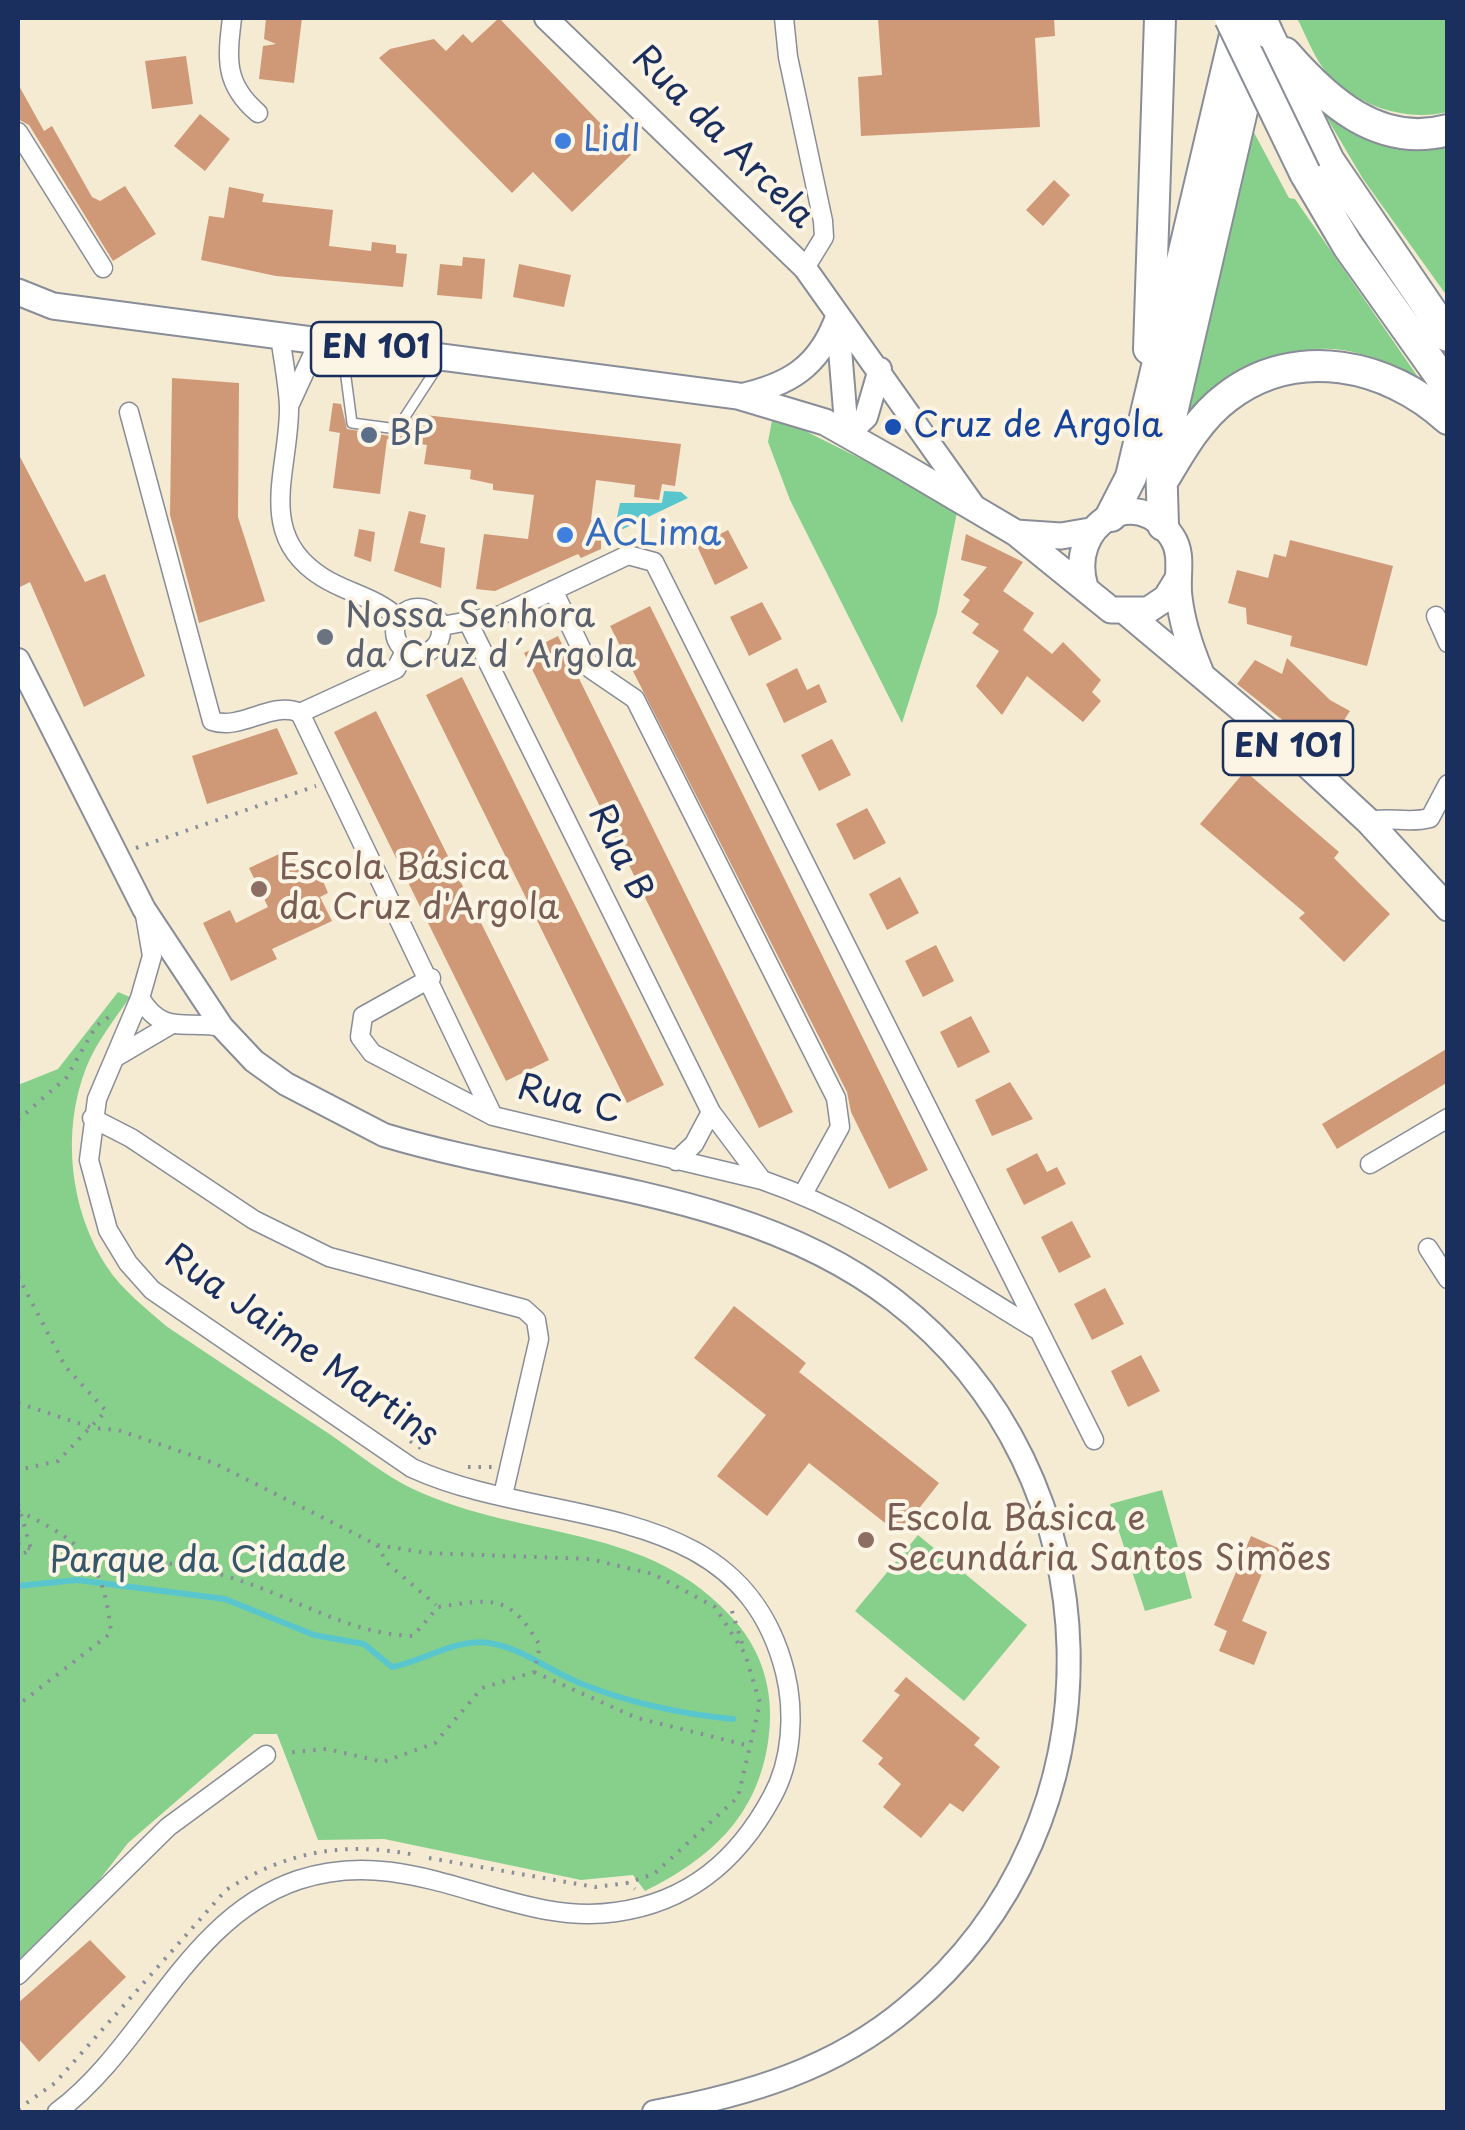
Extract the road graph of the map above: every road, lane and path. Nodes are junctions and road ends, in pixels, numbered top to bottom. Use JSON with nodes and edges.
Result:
{"nodes":[{"id":1,"x":232,"y":18,"type":"edge"},
{"id":2,"x":546,"y":18,"type":"edge"},
{"id":3,"x":784,"y":18,"type":"edge"},
{"id":4,"x":1160,"y":18,"type":"edge"},
{"id":5,"x":1230,"y":18,"type":"edge"},
{"id":6,"x":1239,"y":18,"type":"edge"},
{"id":7,"x":1264,"y":22,"type":"edge"},
{"id":8,"x":1305,"y":93,"type":"junction"},
{"id":9,"x":258,"y":112,"type":"dead end"},
{"id":10,"x":1448,"y":130,"type":"edge"},
{"id":11,"x":18,"y":132,"type":"edge"},
{"id":12,"x":102,"y":268,"type":"dead end"},
{"id":13,"x":805,"y":268,"type":"junction"},
{"id":14,"x":18,"y":292,"type":"edge"},
{"id":15,"x":837,"y":317,"type":"junction"},
{"id":16,"x":280,"y":336,"type":"junction"},
{"id":17,"x":1448,"y":336,"type":"edge"},
{"id":18,"x":330,"y":343,"type":"junction"},
{"id":19,"x":444,"y":358,"type":"junction"},
{"id":20,"x":880,"y":370,"type":"junction"},
{"id":21,"x":1448,"y":387,"type":"edge"},
{"id":22,"x":738,"y":396,"type":"junction"},
{"id":23,"x":1144,"y":406,"type":"junction"},
{"id":24,"x":289,"y":407,"type":"junction"},
{"id":25,"x":129,"y":412,"type":"dead end"},
{"id":26,"x":1448,"y":419,"type":"edge"},
{"id":27,"x":847,"y":434,"type":"junction"},
{"id":28,"x":1163,"y":479,"type":"junction"},
{"id":29,"x":976,"y":509,"type":"junction"},
{"id":30,"x":1100,"y":523,"type":"junction"},
{"id":31,"x":1163,"y":525,"type":"junction"},
{"id":32,"x":1016,"y":533,"type":"junction"},
{"id":33,"x":1178,"y":580,"type":"junction"},
{"id":34,"x":1085,"y":587,"type":"junction"},
{"id":35,"x":554,"y":590,"type":"junction"},
{"id":36,"x":1127,"y":613,"type":"junction"},
{"id":37,"x":1436,"y":616,"type":"dead end"},
{"id":38,"x":398,"y":618,"type":"junction"},
{"id":39,"x":470,"y":624,"type":"junction"},
{"id":40,"x":442,"y":626,"type":"junction"},
{"id":41,"x":1448,"y":643,"type":"edge"},
{"id":42,"x":404,"y":651,"type":"junction"},
{"id":43,"x":18,"y":660,"type":"edge"},
{"id":44,"x":1204,"y":680,"type":"junction"},
{"id":45,"x":300,"y":713,"type":"junction"},
{"id":46,"x":333,"y":780,"type":"junction"},
{"id":47,"x":1448,"y":784,"type":"edge"},
{"id":48,"x":1368,"y":821,"type":"junction"},
{"id":49,"x":117,"y":854,"type":"junction"},
{"id":50,"x":1448,"y":908,"type":"edge"},
{"id":51,"x":144,"y":909,"type":"junction"},
{"id":52,"x":182,"y":969,"type":"junction"},
{"id":53,"x":147,"y":974,"type":"junction"},
{"id":54,"x":431,"y":978,"type":"junction"},
{"id":55,"x":140,"y":998,"type":"junction"},
{"id":56,"x":202,"y":1014,"type":"junction"},
{"id":57,"x":118,"y":1018,"type":"dead end"},
{"id":58,"x":172,"y":1024,"type":"junction"},
{"id":59,"x":115,"y":1058,"type":"junction"},
{"id":60,"x":711,"y":1112,"type":"junction"},
{"id":61,"x":493,"y":1116,"type":"junction"},
{"id":62,"x":92,"y":1118,"type":"junction"},
{"id":63,"x":1448,"y":1118,"type":"edge"},
{"id":64,"x":18,"y":1120,"type":"edge"},
{"id":65,"x":676,"y":1161,"type":"junction"},
{"id":66,"x":1370,"y":1164,"type":"dead end"},
{"id":67,"x":762,"y":1180,"type":"junction"},
{"id":68,"x":803,"y":1194,"type":"junction"},
{"id":69,"x":1428,"y":1248,"type":"dead end"},
{"id":70,"x":18,"y":1276,"type":"edge"},
{"id":71,"x":1448,"y":1279,"type":"edge"},
{"id":72,"x":1037,"y":1329,"type":"junction"},
{"id":73,"x":18,"y":1403,"type":"edge"},
{"id":74,"x":93,"y":1428,"type":"junction"},
{"id":75,"x":408,"y":1440,"type":"dead end"},
{"id":76,"x":1094,"y":1440,"type":"dead end"},
{"id":77,"x":440,"y":1460,"type":"dead end"},
{"id":78,"x":463,"y":1466,"type":"dead end"},
{"id":79,"x":18,"y":1470,"type":"edge"},
{"id":80,"x":509,"y":1471,"type":"junction"},
{"id":81,"x":503,"y":1495,"type":"junction"},
{"id":82,"x":18,"y":1508,"type":"edge"},
{"id":83,"x":18,"y":1544,"type":"edge"},
{"id":84,"x":377,"y":1545,"type":"junction"},
{"id":85,"x":31,"y":1549,"type":"junction"},
{"id":86,"x":86,"y":1554,"type":"junction"},
{"id":87,"x":18,"y":1558,"type":"edge"},
{"id":88,"x":726,"y":1600,"type":"dead end"},
{"id":89,"x":438,"y":1607,"type":"junction"},
{"id":90,"x":745,"y":1654,"type":"junction"},
{"id":91,"x":534,"y":1672,"type":"junction"},
{"id":92,"x":18,"y":1705,"type":"edge"},
{"id":93,"x":750,"y":1746,"type":"junction"},
{"id":94,"x":266,"y":1755,"type":"joint"},
{"id":95,"x":627,"y":1882,"type":"junction"},
{"id":96,"x":654,"y":1904,"type":"junction"},
{"id":97,"x":18,"y":1975,"type":"edge"},
{"id":98,"x":18,"y":2109,"type":"edge"},
{"id":99,"x":56,"y":2112,"type":"edge"},
{"id":100,"x":654,"y":2112,"type":"edge"}],
"edges":[{"from":1,"to":9,"type":"street"},
{"from":2,"to":13,"type":"street","name":"Rua da Arcela"},
{"from":3,"to":13,"type":"street"},
{"from":4,"to":23,"type":"highway"},
{"from":5,"to":21,"type":"highway","bridge":true},
{"from":6,"to":23,"type":"highway"},
{"from":7,"to":8,"type":"highway"},
{"from":7,"to":28,"type":"highway"},
{"from":8,"to":10,"type":"highway"},
{"from":8,"to":17,"type":"highway"},
{"from":11,"to":12,"type":"street"},
{"from":13,"to":15,"type":"street","name":"Rua da Arcela"},
{"from":14,"to":16,"type":"main road","number":"EN 101"},
{"from":15,"to":20,"type":"street","name":"Rua da Arcela"},
{"from":15,"to":22,"type":"street"},
{"from":15,"to":27,"type":"street"},
{"from":16,"to":18,"type":"main road","number":"EN 101"},
{"from":16,"to":24,"type":"street"},
{"from":18,"to":19,"type":"main road","number":"EN 101"},
{"from":18,"to":19,"type":"lane"},
{"from":18,"to":24,"type":"street"},
{"from":19,"to":22,"type":"main road","number":"EN 101"},
{"from":20,"to":27,"type":"street"},
{"from":20,"to":29,"type":"street","name":"Rua da Arcela"},
{"from":22,"to":27,"type":"main road","number":"EN 101"},
{"from":23,"to":30,"type":"highway"},
{"from":24,"to":38,"type":"street"},
{"from":25,"to":45,"type":"street"},
{"from":26,"to":28,"type":"highway"},
{"from":27,"to":29,"type":"main road","number":"EN 101"},
{"from":28,"to":31,"type":"highway"},
{"from":29,"to":32,"type":"main road","number":"EN 101"},
{"from":30,"to":31,"type":"main road","number":"EN 101"},
{"from":30,"to":32,"type":"main road","number":"EN 101"},
{"from":30,"to":34,"type":"main road"},
{"from":31,"to":33,"type":"main road","number":"EN 101"},
{"from":32,"to":34,"type":"main road","number":"EN 101"},
{"from":33,"to":36,"type":"main road"},
{"from":33,"to":44,"type":"main road","number":"EN 101"},
{"from":34,"to":36,"type":"main road","number":"EN 101"},
{"from":35,"to":39,"type":"street"},
{"from":35,"to":68,"type":"street"},
{"from":35,"to":72,"type":"street"},
{"from":36,"to":44,"type":"main road","number":"EN 101"},
{"from":37,"to":41,"type":"street"},
{"from":38,"to":40,"type":"street"},
{"from":38,"to":42,"type":"street"},
{"from":39,"to":40,"type":"street"},
{"from":39,"to":60,"type":"street","name":"Rua B"},
{"from":40,"to":42,"type":"street"},
{"from":42,"to":45,"type":"street"},
{"from":43,"to":49,"type":"street"},
{"from":44,"to":48,"type":"main road","number":"EN 101"},
{"from":45,"to":46,"type":"street","name":"Rua C"},
{"from":46,"to":49,"type":"path"},
{"from":46,"to":54,"type":"street","name":"Rua C"},
{"from":47,"to":48,"type":"street"},
{"from":48,"to":50,"type":"main road","number":"EN 101"},
{"from":49,"to":51,"type":"street"},
{"from":51,"to":52,"type":"street"},
{"from":51,"to":53,"type":"street"},
{"from":52,"to":53,"type":"street"},
{"from":52,"to":56,"type":"street"},
{"from":53,"to":55,"type":"street"},
{"from":54,"to":61,"type":"street","name":"Rua C"},
{"from":54,"to":61,"type":"street"},
{"from":55,"to":58,"type":"street"},
{"from":55,"to":59,"type":"street","name":"Rua Jaime Martins"},
{"from":56,"to":58,"type":"street"},
{"from":56,"to":100,"type":"street"},
{"from":57,"to":64,"type":"path"},
{"from":58,"to":59,"type":"street"},
{"from":59,"to":62,"type":"street","name":"Rua Jaime Martins"},
{"from":60,"to":65,"type":"street"},
{"from":60,"to":67,"type":"street","name":"Rua B"},
{"from":61,"to":65,"type":"street","name":"Rua C"},
{"from":62,"to":80,"type":"street"},
{"from":62,"to":81,"type":"street","name":"Rua Jaime Martins"},
{"from":63,"to":66,"type":"street"},
{"from":65,"to":67,"type":"street","name":"Rua C"},
{"from":67,"to":68,"type":"street","name":"Rua C"},
{"from":68,"to":72,"type":"street","name":"Rua C"},
{"from":69,"to":71,"type":"street"},
{"from":70,"to":74,"type":"path"},
{"from":72,"to":76,"type":"street"},
{"from":73,"to":74,"type":"path"},
{"from":74,"to":79,"type":"path"},
{"from":74,"to":84,"type":"path"},
{"from":75,"to":77,"type":"path"},
{"from":78,"to":80,"type":"path"},
{"from":80,"to":81,"type":"street"},
{"from":81,"to":96,"type":"street","name":"Rua Jaime Martins"},
{"from":82,"to":85,"type":"path"},
{"from":82,"to":86,"type":"path"},
{"from":83,"to":85,"type":"path"},
{"from":84,"to":89,"type":"path"},
{"from":84,"to":90,"type":"path"},
{"from":85,"to":87,"type":"path"},
{"from":86,"to":89,"type":"path"},
{"from":86,"to":92,"type":"path"},
{"from":88,"to":90,"type":"path"},
{"from":89,"to":91,"type":"path"},
{"from":90,"to":93,"type":"path"},
{"from":91,"to":93,"type":"path"},
{"from":91,"to":94,"type":"path"},
{"from":93,"to":95,"type":"path"},
{"from":94,"to":97,"type":"street"},
{"from":95,"to":96,"type":"path"},
{"from":95,"to":98,"type":"path"},
{"from":96,"to":99,"type":"street","name":"Rua Jaime Martins"}]}
